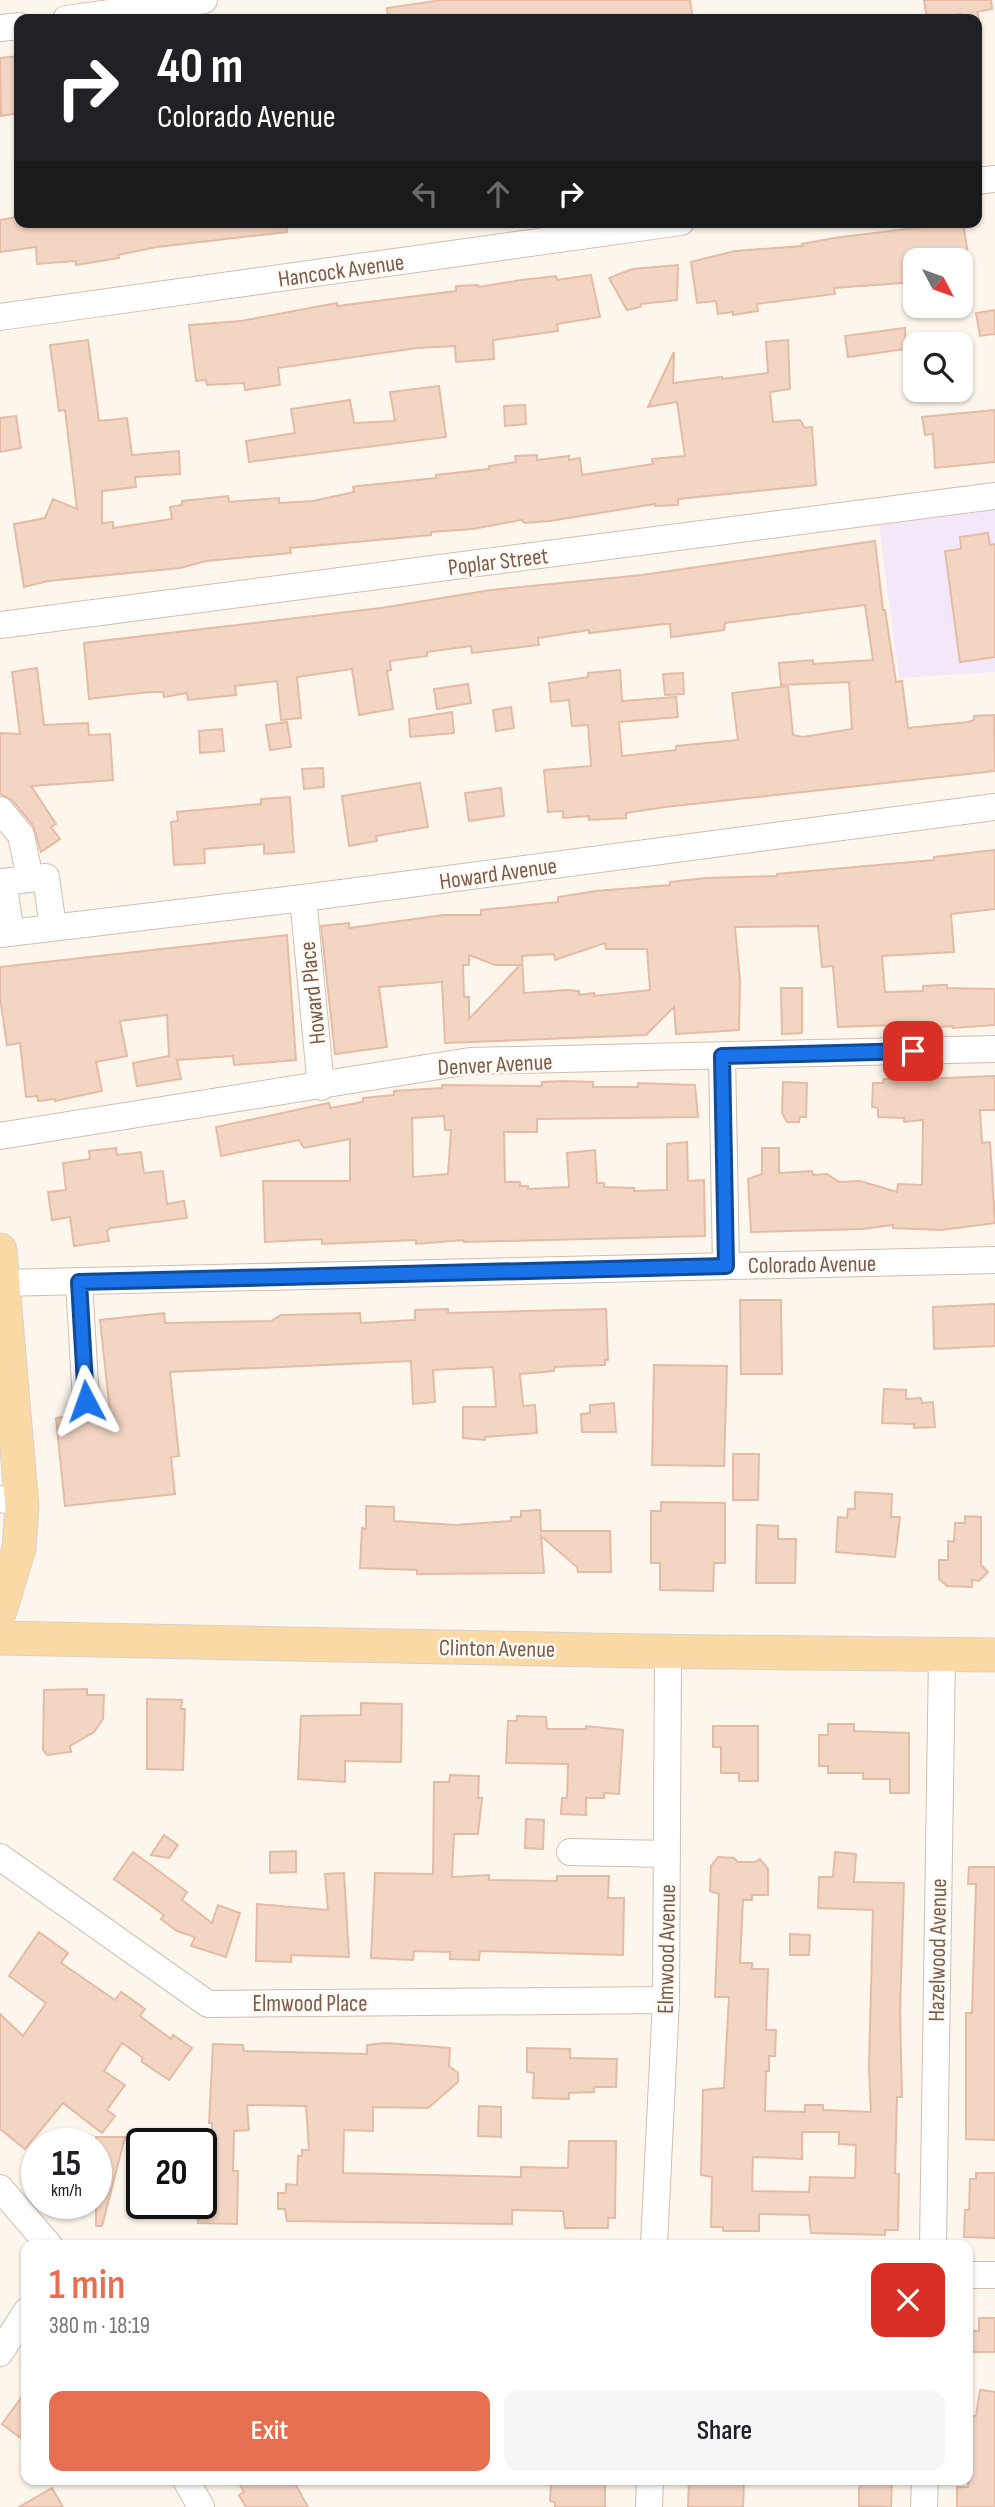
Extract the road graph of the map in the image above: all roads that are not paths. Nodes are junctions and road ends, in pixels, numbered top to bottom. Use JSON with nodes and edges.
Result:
{"nodes":[{"id":1,"x":204,"y":0,"type":"edge"},
{"id":2,"x":102,"y":14,"type":"edge"},
{"id":3,"x":638,"y":228,"type":"edge"},
{"id":4,"x":0,"y":317,"type":"edge"},
{"id":5,"x":995,"y":496,"type":"edge"},
{"id":6,"x":0,"y":625,"type":"edge"},
{"id":7,"x":995,"y":807,"type":"edge"},
{"id":8,"x":0,"y":810,"type":"edge"},
{"id":9,"x":1,"y":874,"type":"edge"},
{"id":10,"x":30,"y":879,"type":"junction"},
{"id":11,"x":303,"y":898,"type":"junction"},
{"id":12,"x":52,"y":927,"type":"junction"},
{"id":13,"x":5,"y":933,"type":"edge"},
{"id":14,"x":995,"y":1049,"type":"edge"},
{"id":15,"x":722,"y":1056,"type":"junction"},
{"id":16,"x":321,"y":1087,"type":"junction"},
{"id":17,"x":0,"y":1136,"type":"edge"},
{"id":18,"x":0,"y":1250,"type":"edge"},
{"id":19,"x":995,"y":1261,"type":"edge"},
{"id":20,"x":726,"y":1266,"type":"junction"},
{"id":21,"x":79,"y":1282,"type":"junction"},
{"id":22,"x":2,"y":1283,"type":"edge"},
{"id":23,"x":86,"y":1401,"type":"dead end"},
{"id":24,"x":11,"y":1500,"type":"edge"},
{"id":25,"x":3,"y":1598,"type":"edge"},
{"id":26,"x":0,"y":1638,"type":"edge"},
{"id":27,"x":668,"y":1652,"type":"junction"},
{"id":28,"x":942,"y":1654,"type":"junction"},
{"id":29,"x":995,"y":1655,"type":"edge"},
{"id":30,"x":570,"y":1852,"type":"dead end"},
{"id":31,"x":667,"y":1854,"type":"junction"},
{"id":32,"x":0,"y":1857,"type":"edge"},
{"id":33,"x":666,"y":2000,"type":"junction"},
{"id":34,"x":0,"y":2188,"type":"edge"},
{"id":35,"x":46,"y":2240,"type":"edge"},
{"id":36,"x":654,"y":2240,"type":"edge"},
{"id":37,"x":933,"y":2240,"type":"edge"},
{"id":38,"x":973,"y":2275,"type":"edge"},
{"id":39,"x":995,"y":2275,"type":"edge"},
{"id":40,"x":21,"y":2320,"type":"edge"},
{"id":41,"x":0,"y":2353,"type":"edge"},
{"id":42,"x":189,"y":2485,"type":"edge"},
{"id":43,"x":650,"y":2485,"type":"edge"},
{"id":44,"x":925,"y":2485,"type":"edge"},
{"id":45,"x":201,"y":2507,"type":"edge"},
{"id":46,"x":649,"y":2507,"type":"edge"},
{"id":47,"x":925,"y":2507,"type":"edge"}],
"edges":[{"from":1,"to":2,"type":"street"},
{"from":3,"to":4,"type":"street","name":"Hancock Avenue"},
{"from":5,"to":6,"type":"street","name":"Poplar Street"},
{"from":7,"to":11,"type":"street","name":"Howard Avenue"},
{"from":8,"to":10,"type":"street"},
{"from":9,"to":10,"type":"street"},
{"from":9,"to":13,"type":"street"},
{"from":10,"to":12,"type":"street"},
{"from":11,"to":12,"type":"street","name":"Howard Avenue"},
{"from":11,"to":16,"type":"street","name":"Howard Place"},
{"from":12,"to":13,"type":"street","name":"Howard Avenue"},
{"from":14,"to":15,"type":"street","name":"Denver Avenue"},
{"from":15,"to":16,"type":"street","name":"Denver Avenue"},
{"from":15,"to":20,"type":"street"},
{"from":16,"to":17,"type":"street","name":"Denver Avenue"},
{"from":18,"to":22,"type":"main road"},
{"from":19,"to":20,"type":"street","name":"Colorado Avenue"},
{"from":20,"to":21,"type":"street","name":"Colorado Avenue"},
{"from":21,"to":22,"type":"street","name":"Colorado Avenue"},
{"from":21,"to":23,"type":"street"},
{"from":22,"to":24,"type":"main road"},
{"from":24,"to":25,"type":"main road"},
{"from":26,"to":27,"type":"main road","name":"Clinton Avenue"},
{"from":27,"to":28,"type":"main road","name":"Clinton Avenue"},
{"from":27,"to":31,"type":"street","name":"Elmwood Avenue"},
{"from":28,"to":29,"type":"main road","name":"Clinton Avenue"},
{"from":28,"to":37,"type":"street","name":"Hazelwood Avenue"},
{"from":30,"to":31,"type":"street"},
{"from":31,"to":33,"type":"street","name":"Elmwood Avenue"},
{"from":32,"to":33,"type":"street","name":"Elmwood Place"},
{"from":33,"to":36,"type":"street","name":"Elmwood Avenue"},
{"from":34,"to":35,"type":"street"},
{"from":38,"to":39,"type":"street"},
{"from":40,"to":41,"type":"street"},
{"from":42,"to":45,"type":"street"},
{"from":43,"to":46,"type":"street"},
{"from":44,"to":47,"type":"street"}]}
